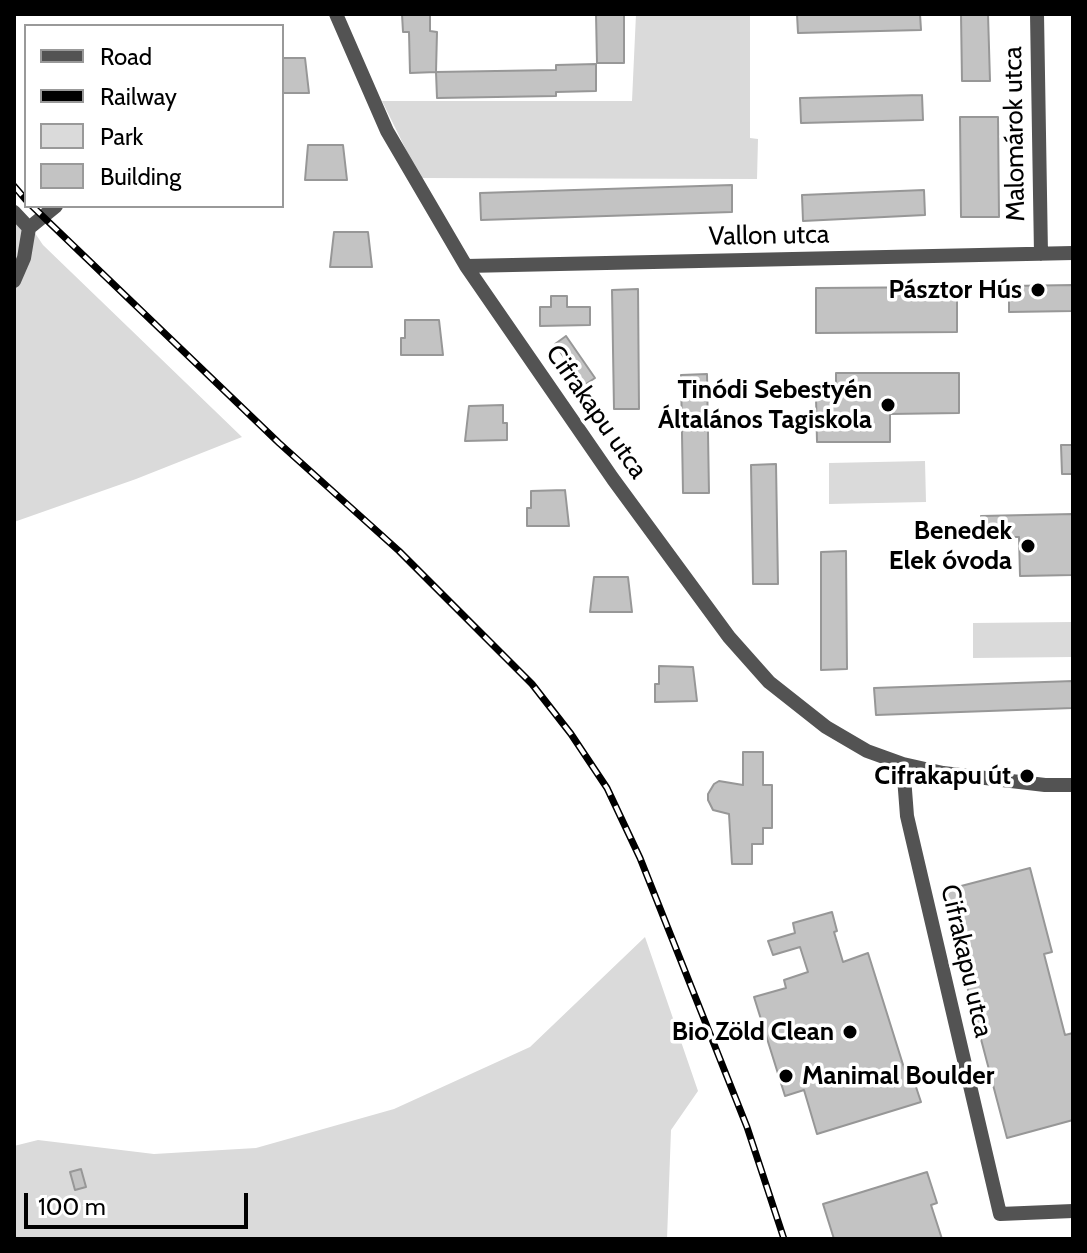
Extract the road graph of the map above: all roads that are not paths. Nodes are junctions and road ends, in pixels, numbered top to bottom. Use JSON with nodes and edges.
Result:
{"nodes":[{"id":1,"x":336,"y":14,"type":"edge"},
{"id":2,"x":1037,"y":14,"type":"edge"},
{"id":3,"x":54,"y":208,"type":"edge"},
{"id":4,"x":14,"y":212,"type":"edge"},
{"id":5,"x":29,"y":228,"type":"junction"},
{"id":6,"x":1073,"y":253,"type":"edge"},
{"id":7,"x":1041,"y":254,"type":"junction"},
{"id":8,"x":466,"y":266,"type":"junction"},
{"id":9,"x":14,"y":281,"type":"edge"},
{"id":10,"x":903,"y":764,"type":"junction"},
{"id":11,"x":1073,"y":785,"type":"edge"},
{"id":12,"x":1073,"y":1211,"type":"edge"}],
"edges":[{"from":1,"to":8,"type":"street","name":"Cifrakapu utca"},
{"from":2,"to":7,"type":"street","name":"Malomárok utca"},
{"from":3,"to":5,"type":"street"},
{"from":4,"to":5,"type":"street"},
{"from":5,"to":9,"type":"street"},
{"from":6,"to":7,"type":"street","name":"Vallon utca"},
{"from":7,"to":8,"type":"street","name":"Vallon utca"},
{"from":8,"to":10,"type":"street","name":"Cifrakapu utca"},
{"from":10,"to":11,"type":"street","name":"Cifrakapu utca"},
{"from":10,"to":12,"type":"street","name":"Cifrakapu utca"}]}
